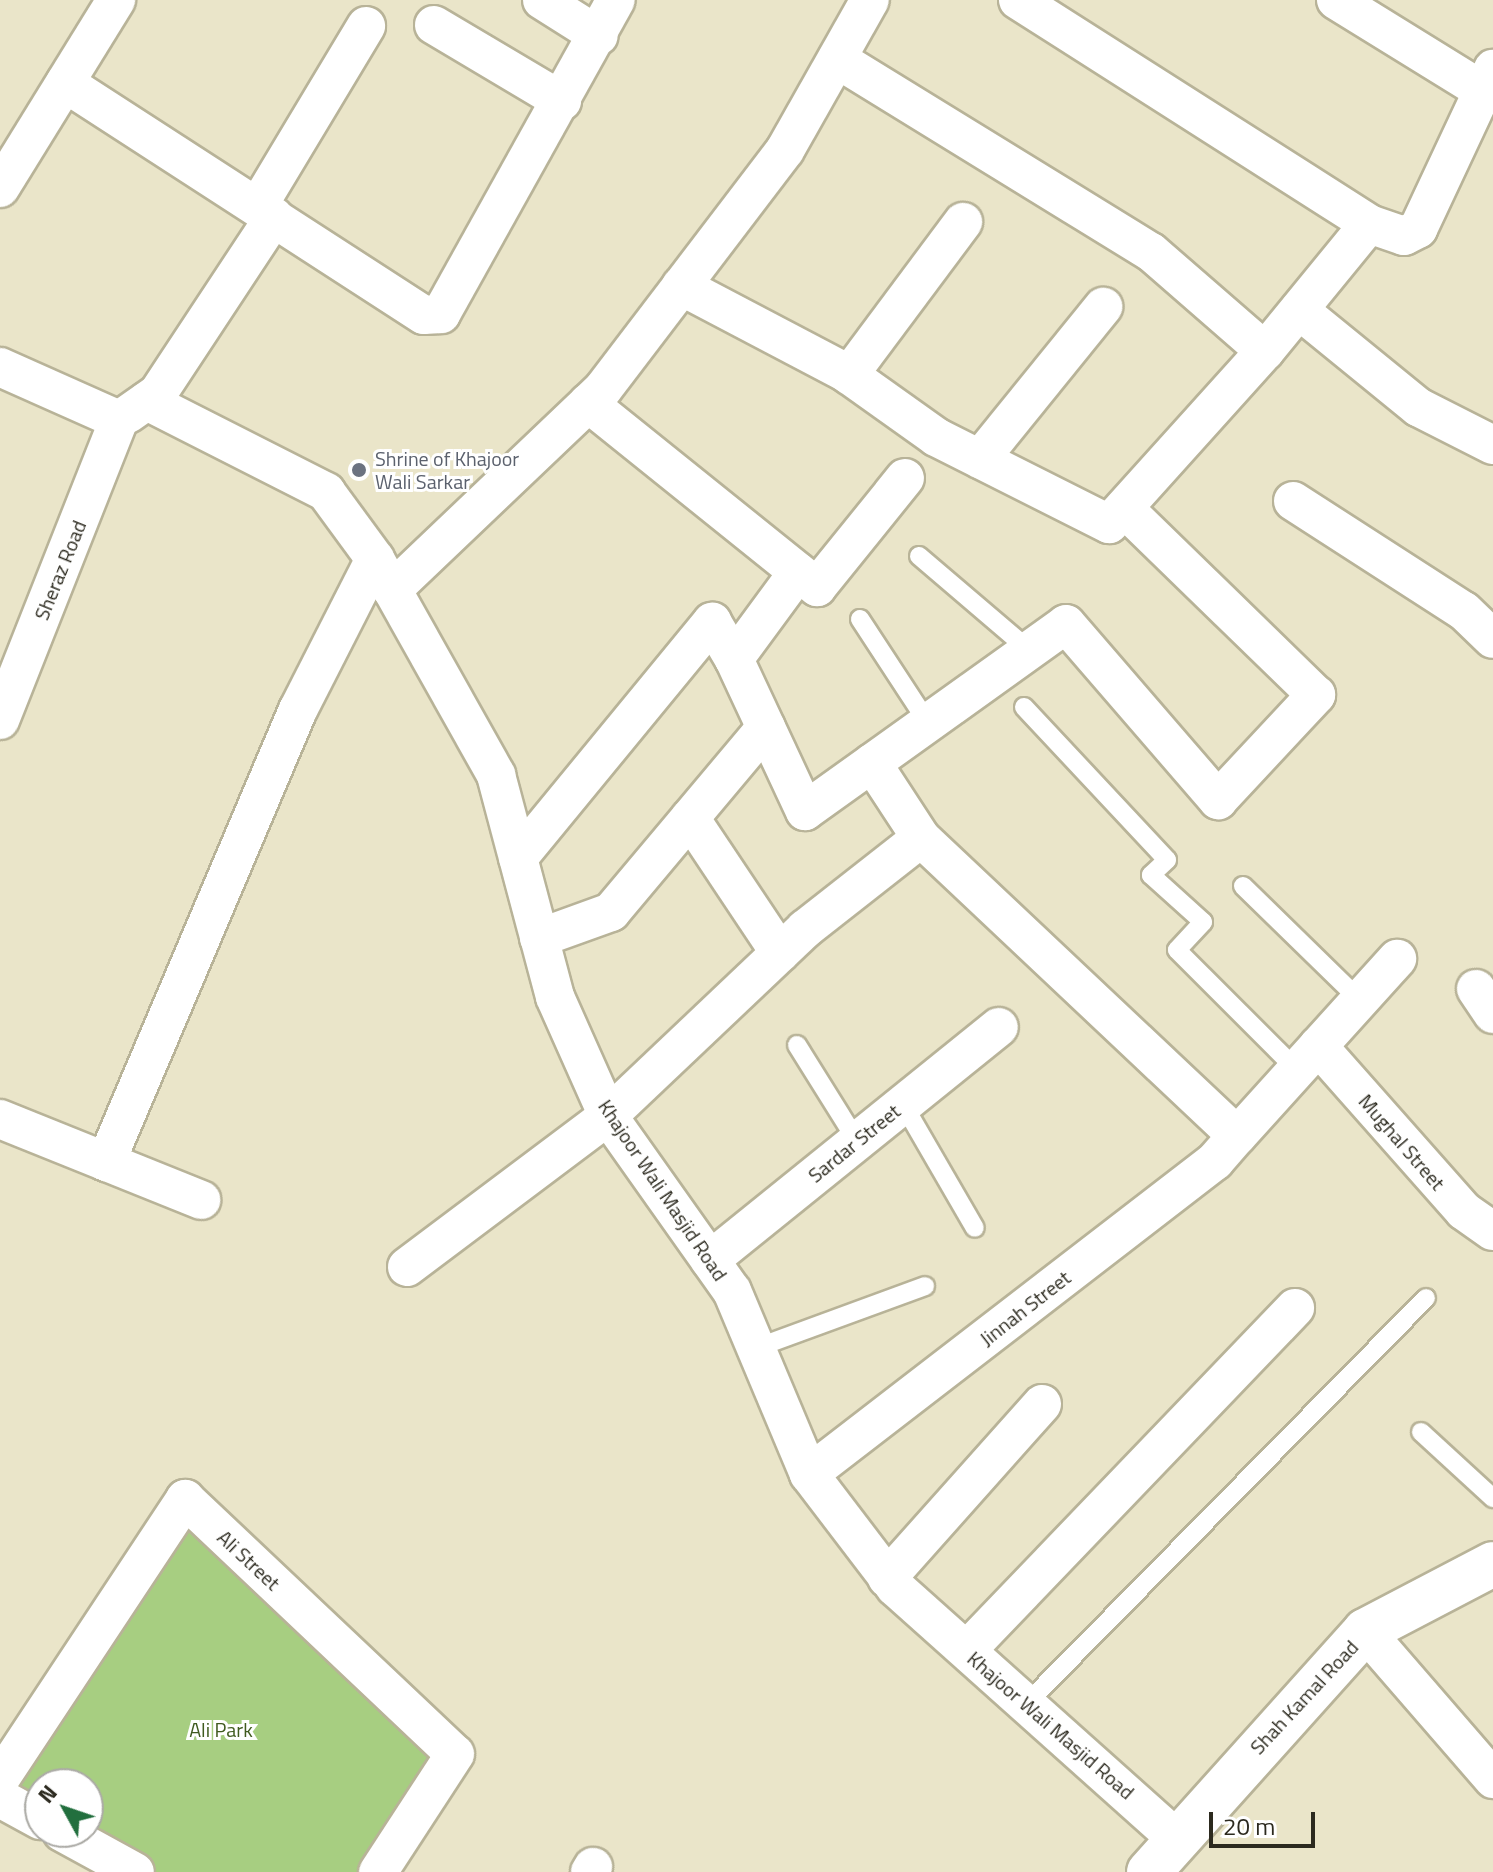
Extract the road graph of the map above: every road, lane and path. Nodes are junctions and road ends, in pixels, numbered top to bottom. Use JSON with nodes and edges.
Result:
{"nodes":[{"id":1,"x":116,"y":0,"type":"edge"},
{"id":2,"x":542,"y":0,"type":"edge"},
{"id":3,"x":616,"y":0,"type":"edge"},
{"id":4,"x":870,"y":0,"type":"edge"},
{"id":5,"x":1018,"y":0,"type":"edge"},
{"id":6,"x":1336,"y":0,"type":"edge"},
{"id":7,"x":434,"y":25,"type":"dead end"},
{"id":8,"x":366,"y":26,"type":"dead end"},
{"id":9,"x":599,"y":36,"type":"junction"},
{"id":10,"x":837,"y":59,"type":"junction"},
{"id":11,"x":1487,"y":80,"type":"edge"},
{"id":12,"x":65,"y":83,"type":"junction"},
{"id":13,"x":562,"y":101,"type":"junction"},
{"id":14,"x":0,"y":188,"type":"edge"},
{"id":15,"x":266,"y":212,"type":"junction"},
{"id":16,"x":963,"y":222,"type":"dead end"},
{"id":17,"x":1369,"y":224,"type":"junction"},
{"id":18,"x":681,"y":286,"type":"junction"},
{"id":19,"x":1103,"y":307,"type":"dead end"},
{"id":20,"x":1299,"y":310,"type":"junction"},
{"id":21,"x":1265,"y":351,"type":"junction"},
{"id":22,"x":0,"y":367,"type":"edge"},
{"id":23,"x":849,"y":375,"type":"junction"},
{"id":24,"x":588,"y":403,"type":"junction"},
{"id":25,"x":133,"y":410,"type":"junction"},
{"id":26,"x":1493,"y":445,"type":"edge"},
{"id":27,"x":980,"y":459,"type":"junction"},
{"id":28,"x":905,"y":478,"type":"dead end"},
{"id":29,"x":1293,"y":501,"type":"dead end"},
{"id":30,"x":1124,"y":508,"type":"junction"},
{"id":31,"x":919,"y":556,"type":"dead end"},
{"id":32,"x":798,"y":572,"type":"junction"},
{"id":33,"x":384,"y":575,"type":"junction"},
{"id":34,"x":860,"y":619,"type":"dead end"},
{"id":35,"x":1493,"y":639,"type":"edge"},
{"id":36,"x":1029,"y":650,"type":"junction"},
{"id":37,"x":734,"y":659,"type":"junction"},
{"id":38,"x":1024,"y":707,"type":"dead end"},
{"id":39,"x":0,"y":719,"type":"edge"},
{"id":40,"x":928,"y":723,"type":"junction"},
{"id":41,"x":766,"y":727,"type":"junction"},
{"id":42,"x":872,"y":763,"type":"junction"},
{"id":43,"x":690,"y":818,"type":"junction"},
{"id":44,"x":921,"y":838,"type":"junction"},
{"id":45,"x":518,"y":858,"type":"junction"},
{"id":46,"x":1243,"y":886,"type":"dead end"},
{"id":47,"x":539,"y":938,"type":"junction"},
{"id":48,"x":780,"y":953,"type":"junction"},
{"id":49,"x":1397,"y":959,"type":"dead end"},
{"id":50,"x":1360,"y":1000,"type":"junction"},
{"id":51,"x":999,"y":1027,"type":"dead end"},
{"id":52,"x":797,"y":1045,"type":"dead end"},
{"id":53,"x":1307,"y":1058,"type":"junction"},
{"id":54,"x":903,"y":1104,"type":"junction"},
{"id":55,"x":608,"y":1116,"type":"junction"},
{"id":56,"x":0,"y":1119,"type":"edge"},
{"id":57,"x":1237,"y":1136,"type":"junction"},
{"id":58,"x":857,"y":1141,"type":"junction"},
{"id":59,"x":106,"y":1162,"type":"junction"},
{"id":60,"x":201,"y":1200,"type":"dead end"},
{"id":61,"x":975,"y":1228,"type":"dead end"},
{"id":62,"x":1493,"y":1231,"type":"edge"},
{"id":63,"x":710,"y":1260,"type":"junction"},
{"id":64,"x":407,"y":1267,"type":"dead end"},
{"id":65,"x":925,"y":1286,"type":"dead end"},
{"id":66,"x":1426,"y":1298,"type":"dead end"},
{"id":67,"x":1295,"y":1308,"type":"dead end"},
{"id":68,"x":756,"y":1348,"type":"junction"},
{"id":69,"x":1042,"y":1404,"type":"dead end"},
{"id":70,"x":1421,"y":1432,"type":"dead end"},
{"id":71,"x":809,"y":1474,"type":"junction"},
{"id":72,"x":1493,"y":1498,"type":"edge"},
{"id":73,"x":1493,"y":1564,"type":"edge"},
{"id":74,"x":887,"y":1578,"type":"junction"},
{"id":75,"x":1365,"y":1631,"type":"junction"},
{"id":76,"x":967,"y":1650,"type":"junction"},
{"id":77,"x":1028,"y":1702,"type":"junction"},
{"id":78,"x":0,"y":1779,"type":"edge"},
{"id":79,"x":1493,"y":1779,"type":"edge"},
{"id":80,"x":0,"y":1798,"type":"edge"},
{"id":81,"x":24,"y":1811,"type":"edge"},
{"id":82,"x":1175,"y":1837,"type":"junction"},
{"id":83,"x":91,"y":1848,"type":"edge"},
{"id":84,"x":135,"y":1872,"type":"edge"},
{"id":85,"x":378,"y":1872,"type":"edge"},
{"id":86,"x":1149,"y":1872,"type":"edge"}],
"edges":[{"from":1,"to":12,"type":"street"},
{"from":2,"to":9,"type":"street"},
{"from":3,"to":9,"type":"street"},
{"from":4,"to":10,"type":"street"},
{"from":5,"to":17,"type":"street"},
{"from":6,"to":11,"type":"street"},
{"from":7,"to":13,"type":"street"},
{"from":8,"to":15,"type":"street","name":"Sheraz Road"},
{"from":9,"to":13,"type":"street"},
{"from":10,"to":18,"type":"street"},
{"from":10,"to":21,"type":"street"},
{"from":11,"to":17,"type":"street"},
{"from":12,"to":14,"type":"street"},
{"from":12,"to":15,"type":"street"},
{"from":13,"to":15,"type":"street"},
{"from":15,"to":25,"type":"street","name":"Sheraz Road"},
{"from":16,"to":23,"type":"street"},
{"from":17,"to":20,"type":"street"},
{"from":18,"to":23,"type":"street"},
{"from":18,"to":24,"type":"street"},
{"from":19,"to":27,"type":"street"},
{"from":20,"to":21,"type":"street"},
{"from":20,"to":26,"type":"street"},
{"from":21,"to":30,"type":"street"},
{"from":22,"to":25,"type":"street","name":"Khajoor Wali Masjid Road"},
{"from":23,"to":27,"type":"street"},
{"from":24,"to":32,"type":"street"},
{"from":24,"to":33,"type":"street"},
{"from":25,"to":33,"type":"street","name":"Khajoor Wali Masjid Road"},
{"from":25,"to":39,"type":"street","name":"Sheraz Road"},
{"from":27,"to":30,"type":"street"},
{"from":28,"to":32,"type":"street"},
{"from":29,"to":35,"type":"street"},
{"from":30,"to":36,"type":"street"},
{"from":31,"to":36,"type":"lane"},
{"from":32,"to":37,"type":"street"},
{"from":33,"to":45,"type":"street","name":"Khajoor Wali Masjid Road"},
{"from":33,"to":59,"type":"street"},
{"from":34,"to":40,"type":"lane"},
{"from":36,"to":40,"type":"street"},
{"from":37,"to":41,"type":"street"},
{"from":37,"to":45,"type":"street"},
{"from":38,"to":53,"type":"lane"},
{"from":40,"to":42,"type":"street"},
{"from":41,"to":42,"type":"street"},
{"from":41,"to":43,"type":"street"},
{"from":42,"to":44,"type":"street"},
{"from":43,"to":47,"type":"street"},
{"from":43,"to":48,"type":"street"},
{"from":44,"to":48,"type":"street"},
{"from":44,"to":57,"type":"street"},
{"from":45,"to":47,"type":"street","name":"Khajoor Wali Masjid Road"},
{"from":46,"to":50,"type":"lane"},
{"from":47,"to":55,"type":"street","name":"Khajoor Wali Masjid Road"},
{"from":48,"to":55,"type":"street"},
{"from":49,"to":50,"type":"street","name":"Jinnah Street"},
{"from":50,"to":53,"type":"street","name":"Jinnah Street"},
{"from":51,"to":54,"type":"street","name":"Sardar Street"},
{"from":52,"to":58,"type":"lane"},
{"from":53,"to":57,"type":"street","name":"Jinnah Street"},
{"from":53,"to":62,"type":"street","name":"Mughal Street"},
{"from":54,"to":58,"type":"street","name":"Sardar Street"},
{"from":54,"to":61,"type":"lane"},
{"from":55,"to":63,"type":"street","name":"Khajoor Wali Masjid Road"},
{"from":55,"to":64,"type":"street"},
{"from":56,"to":59,"type":"street"},
{"from":57,"to":71,"type":"street","name":"Jinnah Street"},
{"from":58,"to":63,"type":"street","name":"Sardar Street"},
{"from":59,"to":60,"type":"street"},
{"from":63,"to":68,"type":"street","name":"Khajoor Wali Masjid Road"},
{"from":65,"to":68,"type":"lane"},
{"from":66,"to":77,"type":"lane"},
{"from":67,"to":76,"type":"street"},
{"from":68,"to":71,"type":"street","name":"Khajoor Wali Masjid Road"},
{"from":69,"to":74,"type":"street"},
{"from":70,"to":72,"type":"lane"},
{"from":71,"to":74,"type":"street","name":"Khajoor Wali Masjid Road"},
{"from":73,"to":75,"type":"street","name":"Shah Kamal Road"},
{"from":74,"to":76,"type":"street","name":"Khajoor Wali Masjid Road"},
{"from":75,"to":79,"type":"street"},
{"from":75,"to":82,"type":"street","name":"Shah Kamal Road"},
{"from":76,"to":77,"type":"street","name":"Khajoor Wali Masjid Road"},
{"from":77,"to":82,"type":"street","name":"Khajoor Wali Masjid Road"},
{"from":78,"to":85,"type":"street","name":"Ali Street"},
{"from":80,"to":81,"type":"street"},
{"from":82,"to":86,"type":"street","name":"Shah Kamal Road"},
{"from":83,"to":84,"type":"street"}]}
